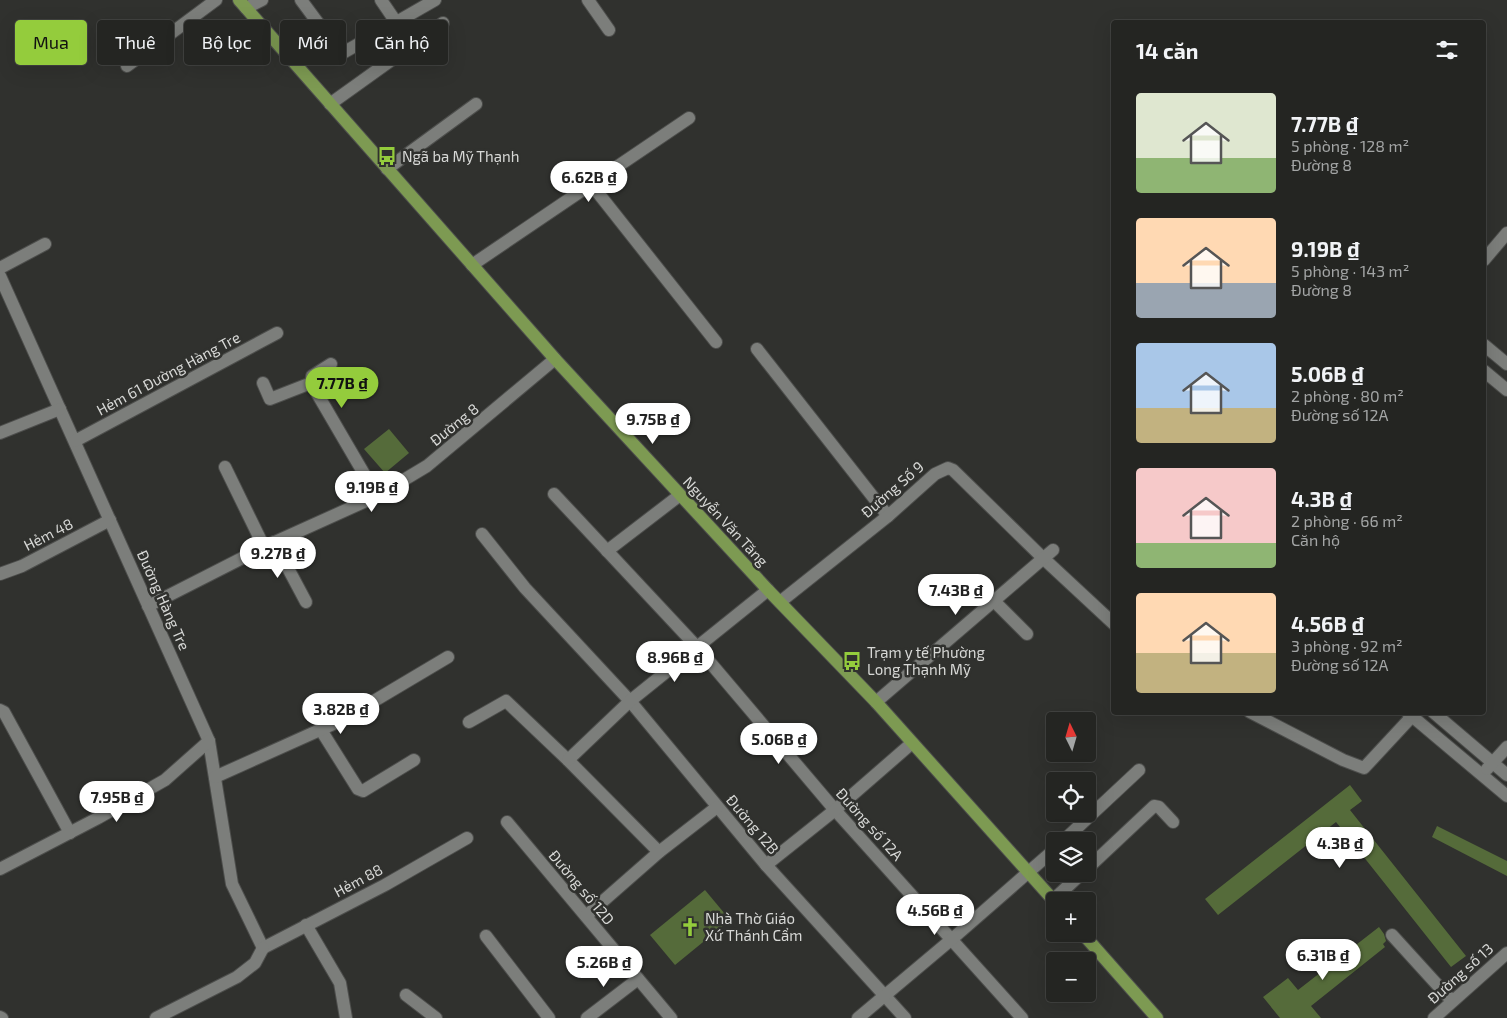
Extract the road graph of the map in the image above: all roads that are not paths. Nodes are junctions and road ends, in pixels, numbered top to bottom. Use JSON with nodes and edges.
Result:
{"nodes":[{"id":1,"x":216,"y":0,"type":"edge"},
{"id":2,"x":262,"y":0,"type":"edge"},
{"id":3,"x":301,"y":0,"type":"edge"},
{"id":4,"x":381,"y":0,"type":"edge"},
{"id":5,"x":434,"y":0,"type":"edge"},
{"id":6,"x":588,"y":0,"type":"edge"},
{"id":7,"x":242,"y":4,"type":"edge"},
{"id":8,"x":395,"y":20,"type":"edge"},
{"id":9,"x":399,"y":20,"type":"edge"},
{"id":10,"x":609,"y":30,"type":"dead end"},
{"id":11,"x":356,"y":46,"type":"edge"},
{"id":12,"x":384,"y":65,"type":"edge"},
{"id":13,"x":127,"y":66,"type":"dead end"},
{"id":14,"x":330,"y":104,"type":"junction"},
{"id":15,"x":476,"y":104,"type":"dead end"},
{"id":16,"x":690,"y":118,"type":"dead end"},
{"id":17,"x":387,"y":169,"type":"junction"},
{"id":18,"x":592,"y":184,"type":"junction"},
{"id":19,"x":1507,"y":233,"type":"edge"},
{"id":20,"x":45,"y":244,"type":"dead end"},
{"id":21,"x":1486,"y":258,"type":"edge"},
{"id":22,"x":472,"y":265,"type":"junction"},
{"id":23,"x":0,"y":268,"type":"edge"},
{"id":24,"x":0,"y":276,"type":"edge"},
{"id":25,"x":277,"y":333,"type":"dead end"},
{"id":26,"x":716,"y":342,"type":"dead end"},
{"id":27,"x":1486,"y":347,"type":"edge"},
{"id":28,"x":756,"y":349,"type":"dead end"},
{"id":29,"x":555,"y":359,"type":"junction"},
{"id":30,"x":331,"y":364,"type":"dead end"},
{"id":31,"x":1507,"y":364,"type":"edge"},
{"id":32,"x":1486,"y":372,"type":"edge"},
{"id":33,"x":263,"y":383,"type":"dead end"},
{"id":34,"x":311,"y":383,"type":"junction"},
{"id":35,"x":1506,"y":387,"type":"edge"},
{"id":36,"x":60,"y":409,"type":"junction"},
{"id":37,"x":0,"y":433,"type":"edge"},
{"id":38,"x":75,"y":441,"type":"junction"},
{"id":39,"x":225,"y":467,"type":"dead end"},
{"id":40,"x":554,"y":494,"type":"dead end"},
{"id":41,"x":680,"y":495,"type":"junction"},
{"id":42,"x":377,"y":496,"type":"junction"},
{"id":43,"x":888,"y":516,"type":"junction"},
{"id":44,"x":110,"y":520,"type":"junction"},
{"id":45,"x":482,"y":534,"type":"dead end"},
{"id":46,"x":269,"y":545,"type":"junction"},
{"id":47,"x":607,"y":551,"type":"junction"},
{"id":48,"x":1048,"y":554,"type":"junction"},
{"id":49,"x":0,"y":574,"type":"edge"},
{"id":50,"x":768,"y":590,"type":"junction"},
{"id":51,"x":994,"y":601,"type":"junction"},
{"id":52,"x":306,"y":602,"type":"dead end"},
{"id":53,"x":780,"y":602,"type":"junction"},
{"id":54,"x":148,"y":606,"type":"junction"},
{"id":55,"x":1111,"y":621,"type":"edge"},
{"id":56,"x":1027,"y":634,"type":"dead end"},
{"id":57,"x":697,"y":647,"type":"junction"},
{"id":58,"x":448,"y":657,"type":"dead end"},
{"id":59,"x":630,"y":701,"type":"junction"},
{"id":60,"x":876,"y":702,"type":"junction"},
{"id":61,"x":0,"y":710,"type":"edge"},
{"id":62,"x":1256,"y":715,"type":"edge"},
{"id":63,"x":1411,"y":715,"type":"edge"},
{"id":64,"x":1413,"y":715,"type":"edge"},
{"id":65,"x":1436,"y":715,"type":"edge"},
{"id":66,"x":468,"y":722,"type":"dead end"},
{"id":67,"x":321,"y":730,"type":"junction"},
{"id":68,"x":209,"y":741,"type":"junction"},
{"id":69,"x":912,"y":743,"type":"junction"},
{"id":70,"x":1507,"y":747,"type":"edge"},
{"id":71,"x":414,"y":760,"type":"dead end"},
{"id":72,"x":568,"y":760,"type":"junction"},
{"id":73,"x":1492,"y":763,"type":"junction"},
{"id":74,"x":1139,"y":770,"type":"dead end"},
{"id":75,"x":1482,"y":775,"type":"junction"},
{"id":76,"x":1507,"y":775,"type":"edge"},
{"id":77,"x":215,"y":777,"type":"junction"},
{"id":78,"x":1507,"y":796,"type":"edge"},
{"id":79,"x":717,"y":807,"type":"junction"},
{"id":80,"x":835,"y":810,"type":"junction"},
{"id":81,"x":507,"y":822,"type":"dead end"},
{"id":82,"x":1174,"y":822,"type":"dead end"},
{"id":83,"x":1073,"y":832,"type":"edge"},
{"id":84,"x":70,"y":833,"type":"junction"},
{"id":85,"x":467,"y":838,"type":"dead end"},
{"id":86,"x":659,"y":852,"type":"junction"},
{"id":87,"x":1046,"y":858,"type":"edge"},
{"id":88,"x":1096,"y":860,"type":"edge"},
{"id":89,"x":766,"y":865,"type":"junction"},
{"id":90,"x":0,"y":869,"type":"edge"},
{"id":91,"x":1030,"y":873,"type":"junction"},
{"id":92,"x":1073,"y":882,"type":"edge"},
{"id":93,"x":1046,"y":892,"type":"edge"},
{"id":94,"x":1063,"y":892,"type":"edge"},
{"id":95,"x":586,"y":916,"type":"junction"},
{"id":96,"x":306,"y":926,"type":"junction"},
{"id":97,"x":1392,"y":935,"type":"dead end"},
{"id":98,"x":486,"y":936,"type":"dead end"},
{"id":99,"x":952,"y":940,"type":"junction"},
{"id":100,"x":1090,"y":942,"type":"edge"},
{"id":101,"x":263,"y":948,"type":"junction"},
{"id":102,"x":1507,"y":953,"type":"edge"},
{"id":103,"x":638,"y":979,"type":"junction"},
{"id":104,"x":406,"y":995,"type":"dead end"},
{"id":105,"x":885,"y":995,"type":"junction"},
{"id":106,"x":1452,"y":1001,"type":"junction"},
{"id":107,"x":156,"y":1018,"type":"edge"},
{"id":108,"x":346,"y":1018,"type":"edge"},
{"id":109,"x":436,"y":1018,"type":"edge"},
{"id":110,"x":549,"y":1018,"type":"edge"},
{"id":111,"x":587,"y":1018,"type":"edge"},
{"id":112,"x":671,"y":1018,"type":"edge"},
{"id":113,"x":858,"y":1018,"type":"edge"},
{"id":114,"x":905,"y":1018,"type":"edge"},
{"id":115,"x":1022,"y":1018,"type":"edge"},
{"id":116,"x":1157,"y":1018,"type":"edge"},
{"id":117,"x":1434,"y":1018,"type":"edge"}],
"edges":[{"from":1,"to":13,"type":"street"},
{"from":2,"to":7,"type":"street"},
{"from":3,"to":11,"type":"street"},
{"from":4,"to":8,"type":"street"},
{"from":5,"to":9,"type":"street"},
{"from":6,"to":10,"type":"street"},
{"from":7,"to":14,"type":"main road","name":"Nguyễn Văn Tăng"},
{"from":12,"to":14,"type":"street"},
{"from":14,"to":17,"type":"main road","name":"Nguyễn Văn Tăng"},
{"from":15,"to":17,"type":"street"},
{"from":16,"to":18,"type":"street"},
{"from":17,"to":22,"type":"main road","name":"Nguyễn Văn Tăng"},
{"from":18,"to":22,"type":"street"},
{"from":18,"to":26,"type":"street"},
{"from":19,"to":21,"type":"street"},
{"from":20,"to":23,"type":"street"},
{"from":22,"to":29,"type":"main road","name":"Nguyễn Văn Tăng"},
{"from":24,"to":36,"type":"street","name":"Đường Hàng Tre"},
{"from":25,"to":38,"type":"street","name":"Hẻm 61 Đường Hàng Tre"},
{"from":27,"to":31,"type":"street"},
{"from":28,"to":43,"type":"street"},
{"from":29,"to":41,"type":"main road","name":"Nguyễn Văn Tăng"},
{"from":29,"to":42,"type":"street","name":"Đường 8"},
{"from":30,"to":34,"type":"street"},
{"from":32,"to":35,"type":"street"},
{"from":33,"to":34,"type":"street"},
{"from":34,"to":42,"type":"street"},
{"from":36,"to":37,"type":"street"},
{"from":36,"to":38,"type":"street","name":"Đường Hàng Tre"},
{"from":38,"to":44,"type":"street","name":"Đường Hàng Tre"},
{"from":39,"to":46,"type":"street"},
{"from":40,"to":47,"type":"street","name":"Đường số 12A"},
{"from":41,"to":47,"type":"street"},
{"from":41,"to":50,"type":"main road","name":"Nguyễn Văn Tăng"},
{"from":42,"to":46,"type":"street","name":"Đường 8"},
{"from":43,"to":48,"type":"street","name":"Đường Số 9"},
{"from":43,"to":53,"type":"street","name":"Đường Số 9"},
{"from":44,"to":49,"type":"street","name":"Hẻm 48"},
{"from":44,"to":54,"type":"street","name":"Đường Hàng Tre"},
{"from":45,"to":59,"type":"street","name":"Đường 12B"},
{"from":46,"to":52,"type":"street"},
{"from":46,"to":54,"type":"street","name":"Đường 8"},
{"from":47,"to":57,"type":"street","name":"Đường số 12A"},
{"from":48,"to":51,"type":"street"},
{"from":48,"to":55,"type":"street"},
{"from":50,"to":53,"type":"main road","name":"Nguyễn Văn Tăng"},
{"from":50,"to":57,"type":"street"},
{"from":51,"to":56,"type":"street"},
{"from":51,"to":60,"type":"street"},
{"from":53,"to":60,"type":"main road","name":"Nguyễn Văn Tăng"},
{"from":54,"to":68,"type":"street","name":"Đường Hàng Tre"},
{"from":57,"to":59,"type":"street"},
{"from":57,"to":80,"type":"street","name":"Đường số 12A"},
{"from":58,"to":67,"type":"street"},
{"from":59,"to":72,"type":"street"},
{"from":59,"to":79,"type":"street","name":"Đường 12B"},
{"from":60,"to":69,"type":"main road","name":"Nguyễn Văn Tăng"},
{"from":61,"to":84,"type":"street"},
{"from":62,"to":63,"type":"street"},
{"from":64,"to":75,"type":"street"},
{"from":65,"to":73,"type":"street"},
{"from":66,"to":72,"type":"street"},
{"from":67,"to":71,"type":"street"},
{"from":67,"to":77,"type":"street"},
{"from":68,"to":77,"type":"street","name":"Đường Hàng Tre"},
{"from":68,"to":84,"type":"street"},
{"from":69,"to":80,"type":"street"},
{"from":69,"to":91,"type":"main road","name":"Nguyễn Văn Tăng"},
{"from":70,"to":73,"type":"street"},
{"from":72,"to":86,"type":"street"},
{"from":73,"to":75,"type":"street"},
{"from":73,"to":76,"type":"street"},
{"from":74,"to":83,"type":"street"},
{"from":75,"to":78,"type":"street"},
{"from":77,"to":101,"type":"street","name":"Đường Hàng Tre"},
{"from":79,"to":86,"type":"street"},
{"from":79,"to":89,"type":"street","name":"Đường 12B"},
{"from":80,"to":89,"type":"street"},
{"from":80,"to":99,"type":"street","name":"Đường số 12A"},
{"from":81,"to":95,"type":"street","name":"Đường số 12D"},
{"from":82,"to":88,"type":"street"},
{"from":84,"to":90,"type":"street"},
{"from":85,"to":96,"type":"street","name":"Hẻm 88"},
{"from":86,"to":95,"type":"street"},
{"from":87,"to":91,"type":"street"},
{"from":89,"to":105,"type":"street","name":"Đường 12B"},
{"from":91,"to":93,"type":"main road","name":"Nguyễn Văn Tăng"},
{"from":91,"to":99,"type":"street"},
{"from":92,"to":94,"type":"street"},
{"from":95,"to":103,"type":"street","name":"Đường số 12D"},
{"from":96,"to":101,"type":"street","name":"Hẻm 88"},
{"from":96,"to":108,"type":"street"},
{"from":97,"to":106,"type":"street"},
{"from":98,"to":110,"type":"street"},
{"from":99,"to":105,"type":"street"},
{"from":99,"to":115,"type":"street","name":"Đường số 12A"},
{"from":100,"to":116,"type":"main road"},
{"from":101,"to":107,"type":"street"},
{"from":102,"to":106,"type":"street","name":"Đường số 13"},
{"from":103,"to":111,"type":"street"},
{"from":103,"to":112,"type":"street","name":"Đường số 12D"},
{"from":104,"to":109,"type":"street"},
{"from":105,"to":113,"type":"street"},
{"from":105,"to":114,"type":"street","name":"Đường 12B"},
{"from":106,"to":117,"type":"street","name":"Đường số 13"}]}
